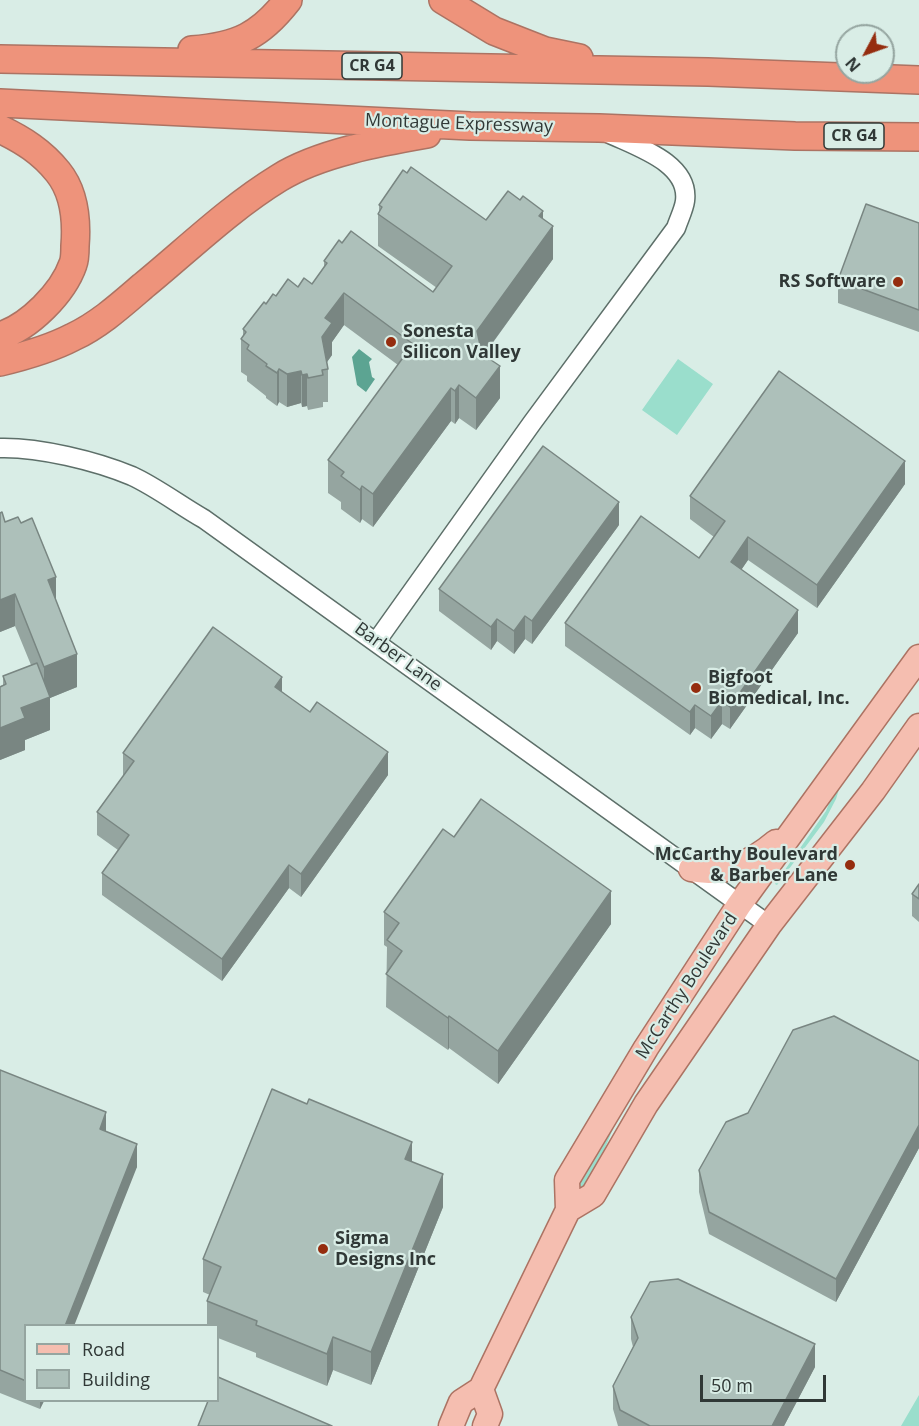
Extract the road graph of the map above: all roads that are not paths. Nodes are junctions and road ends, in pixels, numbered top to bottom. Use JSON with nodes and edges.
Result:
{"nodes":[{"id":1,"x":288,"y":0,"type":"edge"},
{"id":2,"x":443,"y":0,"type":"edge"},
{"id":3,"x":0,"y":59,"type":"edge"},
{"id":4,"x":36,"y":60,"type":"junction"},
{"id":5,"x":708,"y":72,"type":"junction"},
{"id":6,"x":919,"y":80,"type":"edge"},
{"id":7,"x":2,"y":112,"type":"edge"},
{"id":8,"x":470,"y":126,"type":"junction"},
{"id":9,"x":599,"y":128,"type":"junction"},
{"id":10,"x":919,"y":137,"type":"edge"},
{"id":11,"x":0,"y":336,"type":"edge"},
{"id":12,"x":0,"y":362,"type":"edge"},
{"id":13,"x":0,"y":448,"type":"edge"},
{"id":14,"x":376,"y":642,"type":"junction"},
{"id":15,"x":919,"y":657,"type":"edge"},
{"id":16,"x":919,"y":726,"type":"edge"},
{"id":17,"x":795,"y":828,"type":"junction"},
{"id":18,"x":691,"y":869,"type":"junction"},
{"id":19,"x":739,"y":905,"type":"junction"},
{"id":20,"x":769,"y":926,"type":"junction"},
{"id":21,"x":568,"y":1210,"type":"junction"},
{"id":22,"x":481,"y":1389,"type":"junction"},
{"id":23,"x":451,"y":1426,"type":"edge"},
{"id":24,"x":485,"y":1426,"type":"edge"}],
"edges":[{"from":1,"to":4,"type":"highway"},
{"from":2,"to":5,"type":"highway"},
{"from":3,"to":4,"type":"highway","number":"CR G4"},
{"from":4,"to":5,"type":"highway","number":"CR G4"},
{"from":5,"to":6,"type":"highway","number":"CR G4"},
{"from":7,"to":8,"type":"highway","name":"Montague Expressway","number":"CR G4"},
{"from":7,"to":11,"type":"highway"},
{"from":8,"to":9,"type":"highway","name":"Montague Expressway","number":"CR G4"},
{"from":8,"to":12,"type":"highway"},
{"from":9,"to":10,"type":"highway","name":"Montague Expressway","number":"CR G4"},
{"from":9,"to":14,"type":"street"},
{"from":13,"to":14,"type":"street","name":"Barber Lane"},
{"from":14,"to":18,"type":"street","name":"Barber Lane"},
{"from":15,"to":17,"type":"main road","name":"McCarthy Boulevard"},
{"from":16,"to":20,"type":"main road","name":"McCarthy Boulevard"},
{"from":17,"to":18,"type":"main road"},
{"from":17,"to":19,"type":"main road","name":"McCarthy Boulevard"},
{"from":18,"to":19,"type":"street","name":"Barber Lane"},
{"from":19,"to":20,"type":"street","name":"Barber Lane"},
{"from":19,"to":21,"type":"main road","name":"McCarthy Boulevard"},
{"from":20,"to":21,"type":"main road","name":"McCarthy Boulevard"},
{"from":21,"to":22,"type":"main road","name":"McCarthy Boulevard"},
{"from":22,"to":23,"type":"main road","name":"McCarthy Boulevard"},
{"from":22,"to":24,"type":"main road"}]}
